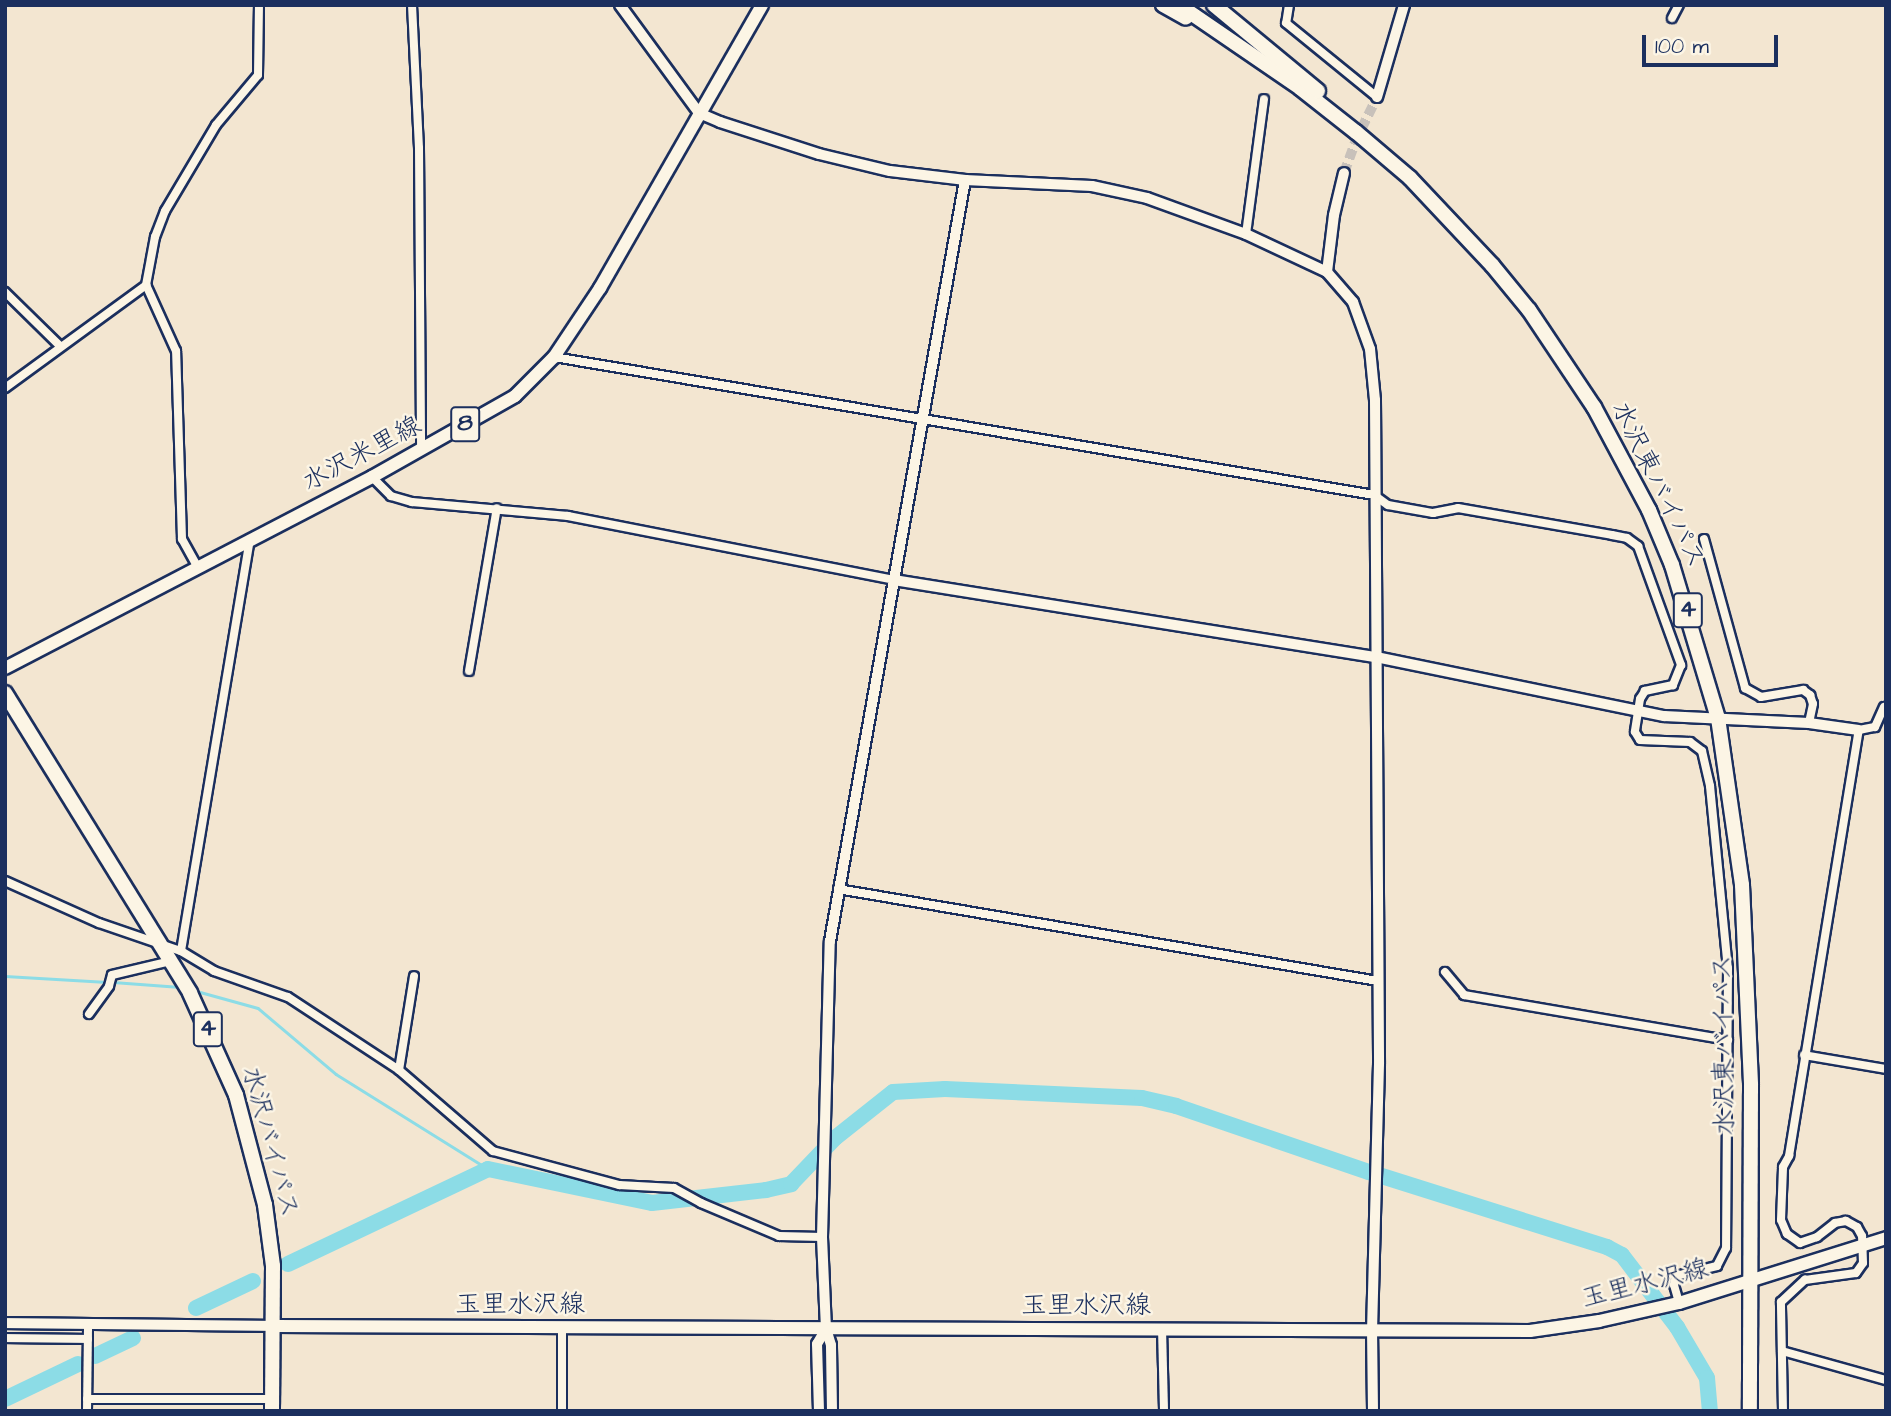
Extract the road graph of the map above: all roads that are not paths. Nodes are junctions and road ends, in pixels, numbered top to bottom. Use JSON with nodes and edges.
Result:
{"nodes":[{"id":1,"x":259,"y":5,"type":"edge"},
{"id":2,"x":412,"y":5,"type":"edge"},
{"id":3,"x":620,"y":5,"type":"edge"},
{"id":4,"x":762,"y":5,"type":"edge"},
{"id":5,"x":1163,"y":5,"type":"edge"},
{"id":6,"x":1179,"y":5,"type":"edge"},
{"id":7,"x":1214,"y":5,"type":"edge"},
{"id":8,"x":1289,"y":5,"type":"edge"},
{"id":9,"x":1404,"y":5,"type":"edge"},
{"id":10,"x":1679,"y":5,"type":"edge"},
{"id":11,"x":1672,"y":18,"type":"dead end"},
{"id":12,"x":1237,"y":44,"type":"junction"},
{"id":13,"x":1377,"y":97,"type":"joint"},
{"id":14,"x":1264,"y":99,"type":"dead end"},
{"id":15,"x":699,"y":113,"type":"junction"},
{"id":16,"x":1344,"y":173,"type":"tunnel mouth"},
{"id":17,"x":1410,"y":178,"type":"junction"},
{"id":18,"x":965,"y":180,"type":"junction"},
{"id":19,"x":1246,"y":234,"type":"junction"},
{"id":20,"x":1327,"y":272,"type":"junction"},
{"id":21,"x":146,"y":285,"type":"junction"},
{"id":22,"x":5,"y":292,"type":"edge"},
{"id":23,"x":60,"y":346,"type":"junction"},
{"id":24,"x":554,"y":356,"type":"junction"},
{"id":25,"x":5,"y":388,"type":"edge"},
{"id":26,"x":922,"y":419,"type":"junction"},
{"id":27,"x":421,"y":449,"type":"junction"},
{"id":28,"x":372,"y":477,"type":"junction"},
{"id":29,"x":1374,"y":495,"type":"junction"},
{"id":30,"x":497,"y":508,"type":"junction"},
{"id":31,"x":251,"y":538,"type":"junction"},
{"id":32,"x":1704,"y":539,"type":"dead end"},
{"id":33,"x":197,"y":566,"type":"junction"},
{"id":34,"x":894,"y":580,"type":"junction"},
{"id":35,"x":1376,"y":657,"type":"junction"},
{"id":36,"x":5,"y":668,"type":"edge"},
{"id":37,"x":469,"y":671,"type":"dead end"},
{"id":38,"x":5,"y":693,"type":"edge"},
{"id":39,"x":1884,"y":707,"type":"dead end"},
{"id":40,"x":1638,"y":712,"type":"junction"},
{"id":41,"x":1718,"y":718,"type":"junction"},
{"id":42,"x":1809,"y":723,"type":"junction"},
{"id":43,"x":1859,"y":730,"type":"junction"},
{"id":44,"x":5,"y":881,"type":"edge"},
{"id":45,"x":838,"y":889,"type":"junction"},
{"id":46,"x":162,"y":945,"type":"junction"},
{"id":47,"x":176,"y":956,"type":"junction"},
{"id":48,"x":1445,"y":972,"type":"dead end"},
{"id":49,"x":414,"y":976,"type":"dead end"},
{"id":50,"x":1378,"y":981,"type":"junction"},
{"id":51,"x":89,"y":1014,"type":"dead end"},
{"id":52,"x":1728,"y":1040,"type":"junction"},
{"id":53,"x":1804,"y":1055,"type":"junction"},
{"id":54,"x":1886,"y":1069,"type":"edge"},
{"id":55,"x":399,"y":1070,"type":"junction"},
{"id":56,"x":822,"y":1237,"type":"junction"},
{"id":57,"x":1886,"y":1238,"type":"edge"},
{"id":58,"x":1864,"y":1244,"type":"junction"},
{"id":59,"x":1751,"y":1280,"type":"junction"},
{"id":60,"x":1679,"y":1303,"type":"junction"},
{"id":61,"x":5,"y":1323,"type":"edge"},
{"id":62,"x":88,"y":1324,"type":"junction"},
{"id":63,"x":275,"y":1326,"type":"junction"},
{"id":64,"x":562,"y":1328,"type":"junction"},
{"id":65,"x":1162,"y":1328,"type":"junction"},
{"id":66,"x":826,"y":1329,"type":"junction"},
{"id":67,"x":1372,"y":1329,"type":"junction"},
{"id":68,"x":5,"y":1338,"type":"edge"},
{"id":69,"x":88,"y":1339,"type":"junction"},
{"id":70,"x":1782,"y":1351,"type":"junction"},
{"id":71,"x":1886,"y":1380,"type":"edge"},
{"id":72,"x":87,"y":1399,"type":"junction"},
{"id":73,"x":272,"y":1405,"type":"edge"},
{"id":74,"x":87,"y":1411,"type":"edge"},
{"id":75,"x":562,"y":1411,"type":"edge"},
{"id":76,"x":819,"y":1411,"type":"edge"},
{"id":77,"x":832,"y":1411,"type":"edge"},
{"id":78,"x":1164,"y":1411,"type":"edge"},
{"id":79,"x":1373,"y":1411,"type":"edge"},
{"id":80,"x":1749,"y":1411,"type":"edge"},
{"id":81,"x":1783,"y":1411,"type":"edge"}],
"edges":[{"from":1,"to":21,"type":"street"},
{"from":2,"to":27,"type":"street"},
{"from":3,"to":15,"type":"street"},
{"from":4,"to":15,"type":"main road","name":"水沢米里線","number":"8"},
{"from":5,"to":12,"type":"highway"},
{"from":6,"to":12,"type":"highway","name":"水沢東バイパス","number":"4"},
{"from":7,"to":17,"type":"highway"},
{"from":8,"to":13,"type":"street"},
{"from":9,"to":13,"type":"street"},
{"from":10,"to":11,"type":"street"},
{"from":12,"to":17,"type":"highway","name":"水沢東バイパス","number":"4"},
{"from":14,"to":19,"type":"street"},
{"from":15,"to":18,"type":"street"},
{"from":15,"to":24,"type":"main road","name":"水沢米里線","number":"8"},
{"from":16,"to":20,"type":"street"},
{"from":17,"to":41,"type":"highway","name":"水沢東バイパス","number":"4"},
{"from":18,"to":19,"type":"street"},
{"from":18,"to":26,"type":"street"},
{"from":19,"to":20,"type":"street"},
{"from":20,"to":29,"type":"street"},
{"from":21,"to":23,"type":"street"},
{"from":21,"to":33,"type":"street"},
{"from":22,"to":23,"type":"street"},
{"from":23,"to":25,"type":"street"},
{"from":24,"to":26,"type":"street"},
{"from":24,"to":27,"type":"main road","name":"水沢米里線","number":"8"},
{"from":26,"to":29,"type":"street"},
{"from":26,"to":34,"type":"street"},
{"from":27,"to":28,"type":"main road","name":"水沢米里線","number":"8"},
{"from":28,"to":30,"type":"street"},
{"from":28,"to":31,"type":"main road","name":"水沢米里線","number":"8"},
{"from":29,"to":35,"type":"street"},
{"from":29,"to":40,"type":"street"},
{"from":30,"to":34,"type":"street"},
{"from":30,"to":37,"type":"street"},
{"from":31,"to":33,"type":"main road","name":"水沢米里線","number":"8"},
{"from":31,"to":47,"type":"street"},
{"from":32,"to":42,"type":"street"},
{"from":33,"to":36,"type":"main road","name":"水沢米里線","number":"8"},
{"from":34,"to":35,"type":"street"},
{"from":34,"to":45,"type":"street"},
{"from":35,"to":40,"type":"street"},
{"from":35,"to":50,"type":"street"},
{"from":38,"to":46,"type":"highway","name":"水沢バイパス","number":"4"},
{"from":39,"to":43,"type":"street"},
{"from":40,"to":41,"type":"street"},
{"from":40,"to":52,"type":"street"},
{"from":41,"to":42,"type":"street"},
{"from":41,"to":59,"type":"highway","name":"水沢東バイパス","number":"4"},
{"from":42,"to":43,"type":"street"},
{"from":43,"to":53,"type":"street"},
{"from":44,"to":46,"type":"street"},
{"from":45,"to":50,"type":"street"},
{"from":45,"to":56,"type":"street"},
{"from":46,"to":47,"type":"highway","name":"水沢バイパス","number":"4"},
{"from":47,"to":51,"type":"street"},
{"from":47,"to":55,"type":"street"},
{"from":47,"to":63,"type":"highway","name":"水沢バイパス","number":"4"},
{"from":48,"to":52,"type":"street"},
{"from":49,"to":55,"type":"street"},
{"from":50,"to":67,"type":"street"},
{"from":52,"to":60,"type":"street"},
{"from":53,"to":54,"type":"street"},
{"from":53,"to":58,"type":"street"},
{"from":55,"to":56,"type":"street"},
{"from":56,"to":66,"type":"street"},
{"from":57,"to":58,"type":"main road","name":"玉里水沢線"},
{"from":58,"to":59,"type":"main road","name":"玉里水沢線"},
{"from":58,"to":70,"type":"street"},
{"from":59,"to":60,"type":"main road","name":"玉里水沢線"},
{"from":59,"to":80,"type":"highway","name":"水沢東バイパス","number":"4"},
{"from":60,"to":67,"type":"main road","name":"玉里水沢線"},
{"from":61,"to":62,"type":"street"},
{"from":62,"to":63,"type":"street"},
{"from":62,"to":69,"type":"street"},
{"from":63,"to":64,"type":"main road","name":"玉里水沢線"},
{"from":63,"to":73,"type":"highway","name":"水沢バイパス","number":"4"},
{"from":64,"to":66,"type":"main road","name":"玉里水沢線"},
{"from":64,"to":75,"type":"street"},
{"from":65,"to":66,"type":"main road","name":"玉里水沢線"},
{"from":65,"to":67,"type":"main road","name":"玉里水沢線"},
{"from":65,"to":78,"type":"street"},
{"from":66,"to":76,"type":"street"},
{"from":66,"to":77,"type":"street"},
{"from":67,"to":79,"type":"street"},
{"from":68,"to":69,"type":"street"},
{"from":69,"to":72,"type":"street"},
{"from":70,"to":71,"type":"street"},
{"from":70,"to":81,"type":"street"},
{"from":72,"to":73,"type":"street"},
{"from":72,"to":74,"type":"street"}]}
